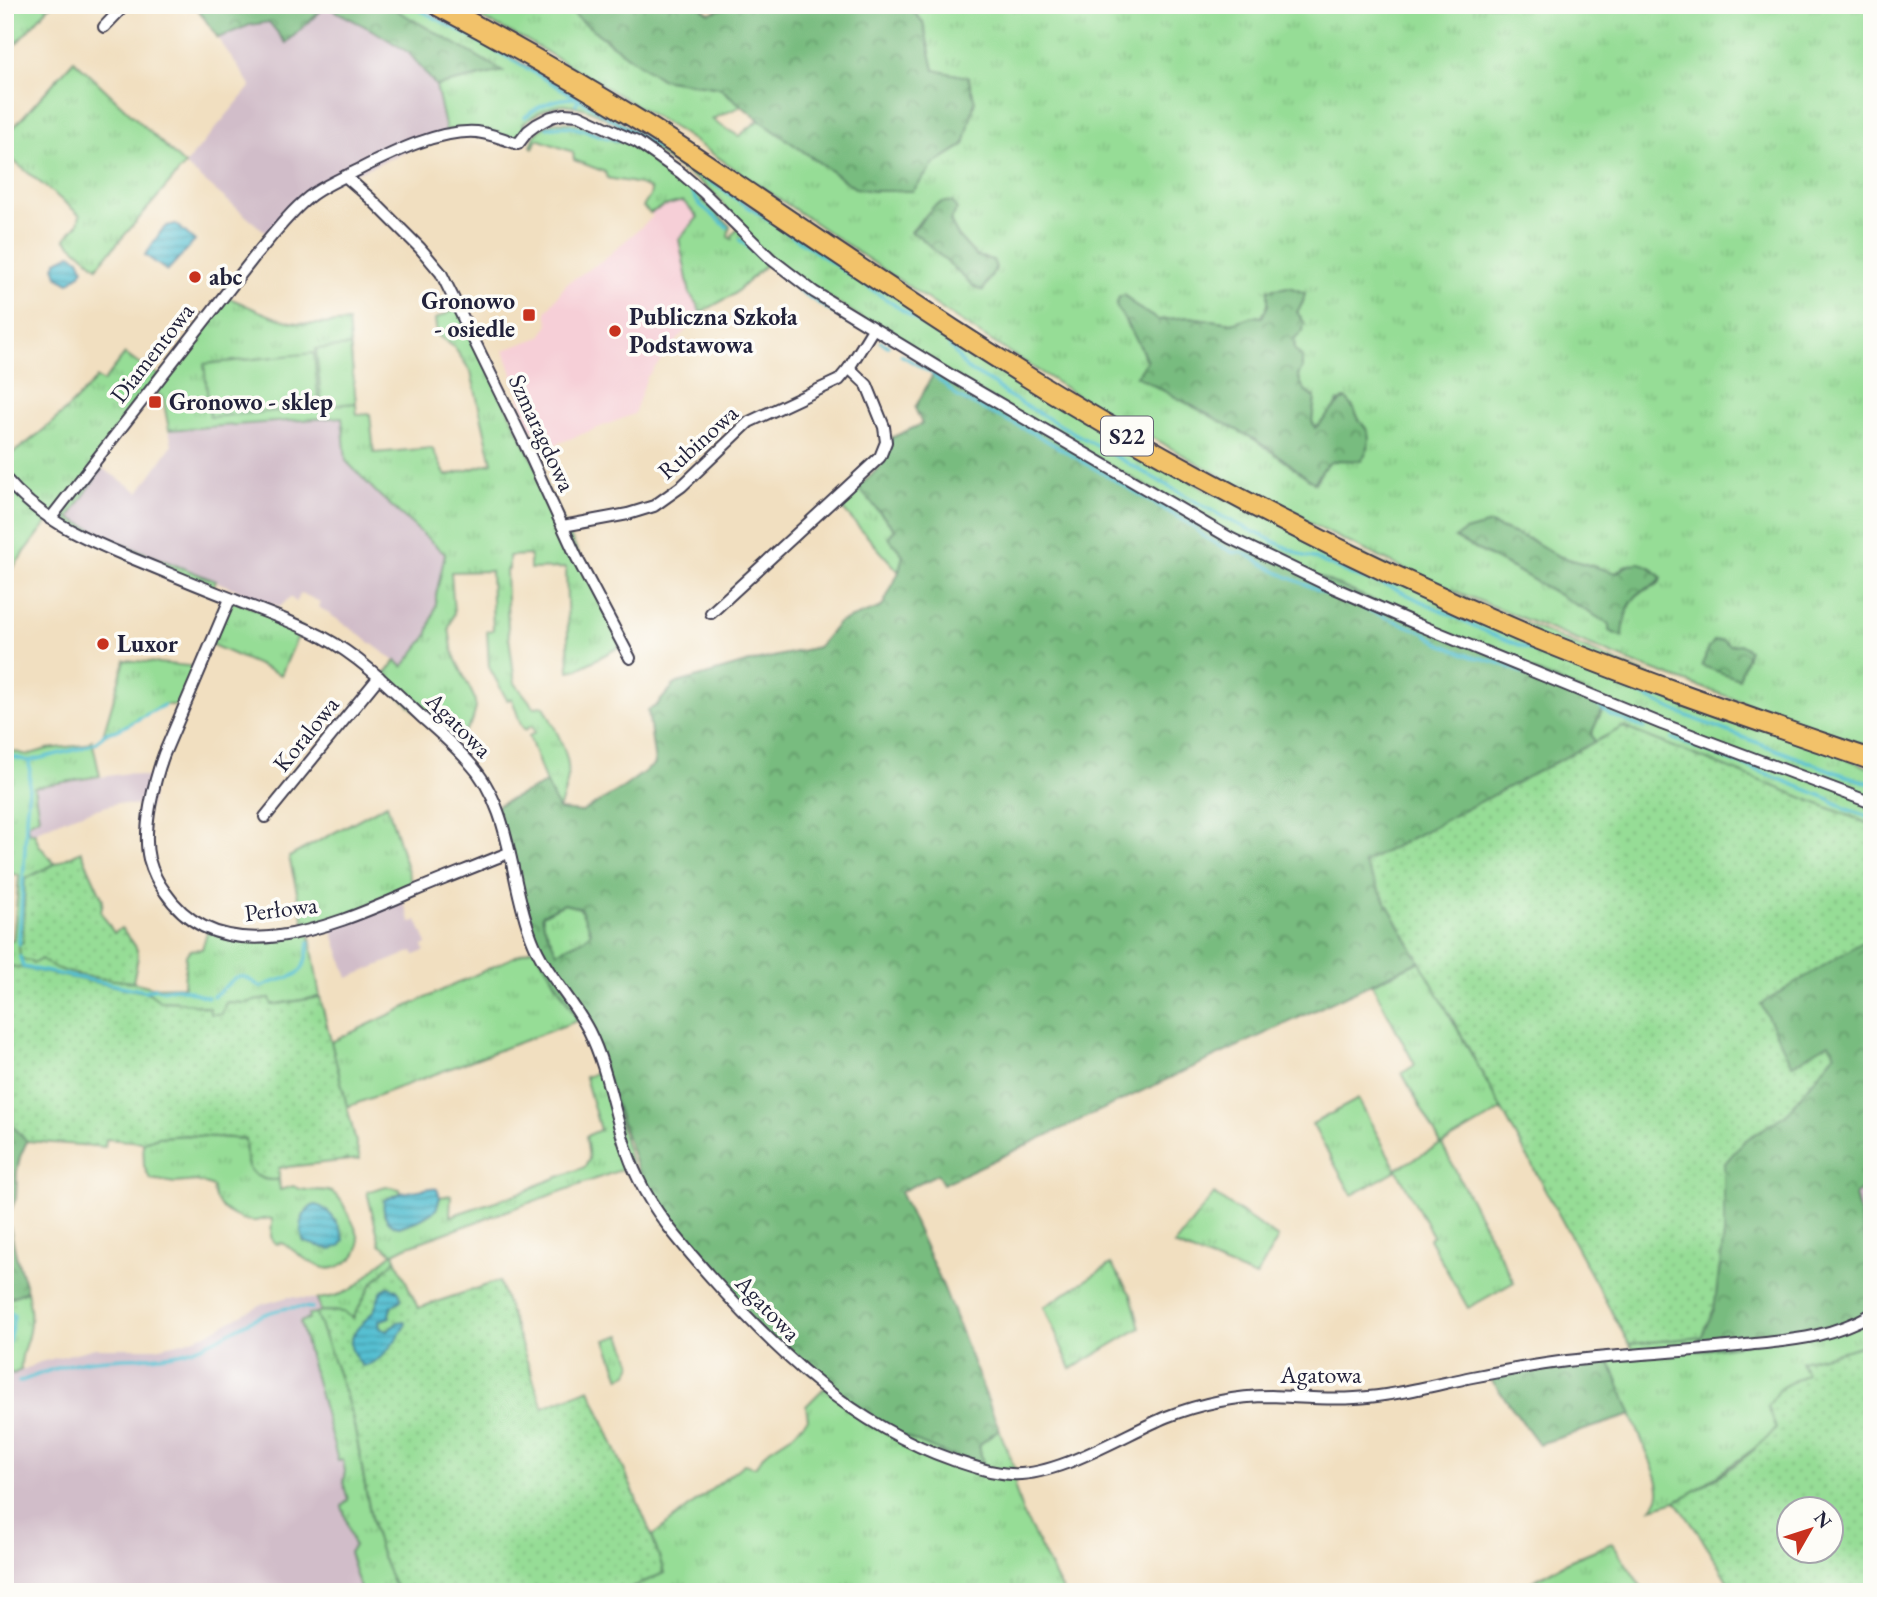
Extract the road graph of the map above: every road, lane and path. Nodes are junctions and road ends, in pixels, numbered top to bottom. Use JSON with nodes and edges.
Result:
{"nodes":[{"id":1,"x":125,"y":5,"type":"edge"},
{"id":2,"x":437,"y":5,"type":"edge"},
{"id":3,"x":104,"y":27,"type":"dead end"},
{"id":4,"x":345,"y":176,"type":"junction"},
{"id":5,"x":873,"y":329,"type":"junction"},
{"id":6,"x":849,"y":368,"type":"junction"},
{"id":7,"x":5,"y":478,"type":"edge"},
{"id":8,"x":50,"y":519,"type":"junction"},
{"id":9,"x":563,"y":526,"type":"junction"},
{"id":10,"x":230,"y":598,"type":"junction"},
{"id":11,"x":711,"y":613,"type":"dead end"},
{"id":12,"x":630,"y":658,"type":"dead end"},
{"id":13,"x":379,"y":677,"type":"junction"},
{"id":14,"x":1872,"y":760,"type":"edge"},
{"id":15,"x":1872,"y":803,"type":"edge"},
{"id":16,"x":265,"y":817,"type":"dead end"},
{"id":17,"x":508,"y":853,"type":"junction"},
{"id":18,"x":1872,"y":1314,"type":"edge"}],
"edges":[{"from":1,"to":3,"type":"street"},
{"from":2,"to":14,"type":"highway","number":"S22"},
{"from":4,"to":5,"type":"street","name":"Diamentowa"},
{"from":4,"to":8,"type":"street","name":"Diamentowa"},
{"from":4,"to":9,"type":"street","name":"Szmaragdowa"},
{"from":5,"to":6,"type":"street","name":"Rubinowa"},
{"from":5,"to":15,"type":"street"},
{"from":6,"to":9,"type":"street","name":"Rubinowa"},
{"from":6,"to":11,"type":"street"},
{"from":7,"to":8,"type":"street","name":"Agatowa"},
{"from":8,"to":10,"type":"street","name":"Agatowa"},
{"from":9,"to":12,"type":"street","name":"Szmaragdowa"},
{"from":10,"to":13,"type":"street","name":"Agatowa"},
{"from":10,"to":17,"type":"street","name":"Perłowa"},
{"from":13,"to":16,"type":"street","name":"Koralowa"},
{"from":13,"to":17,"type":"street","name":"Agatowa"},
{"from":17,"to":18,"type":"street","name":"Agatowa"}]}
